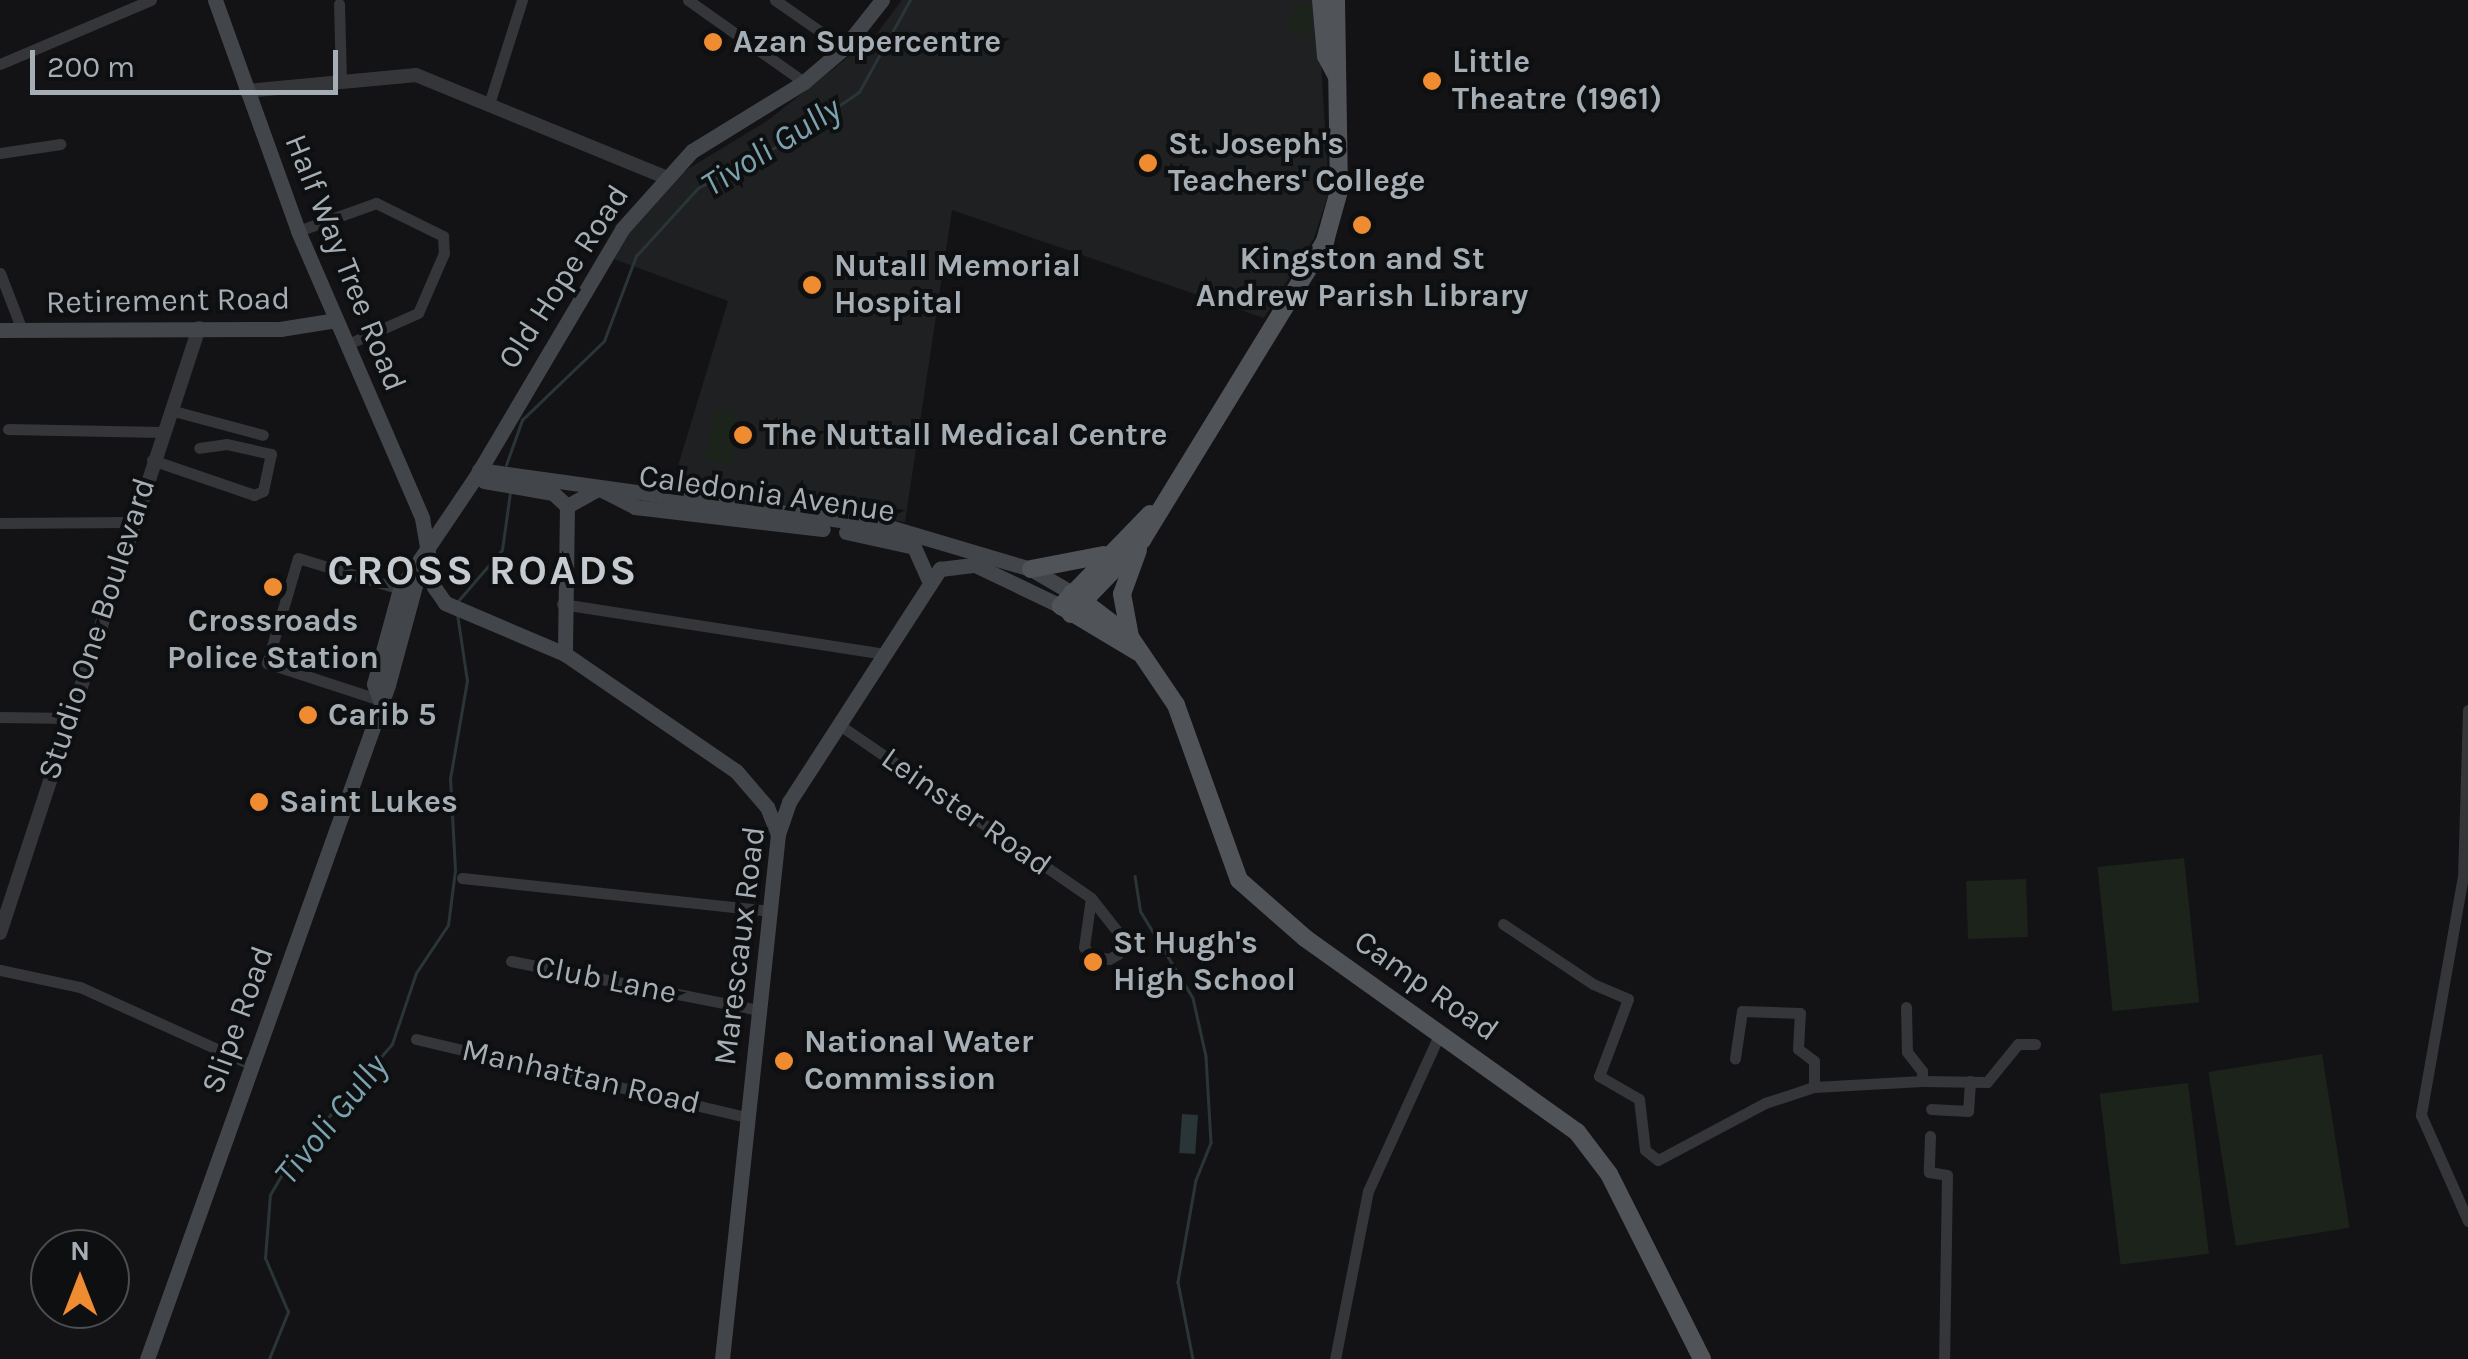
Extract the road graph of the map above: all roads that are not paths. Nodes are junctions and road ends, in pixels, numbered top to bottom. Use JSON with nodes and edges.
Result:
{"nodes":[{"id":1,"x":151,"y":0,"type":"edge"},
{"id":2,"x":214,"y":0,"type":"edge"},
{"id":3,"x":522,"y":0,"type":"edge"},
{"id":4,"x":688,"y":0,"type":"edge"},
{"id":5,"x":775,"y":0,"type":"edge"},
{"id":6,"x":882,"y":0,"type":"edge"},
{"id":7,"x":1320,"y":0,"type":"edge"},
{"id":8,"x":1340,"y":0,"type":"edge"},
{"id":9,"x":339,"y":4,"type":"dead end"},
{"id":10,"x":844,"y":48,"type":"junction"},
{"id":11,"x":0,"y":64,"type":"edge"},
{"id":12,"x":1336,"y":76,"type":"junction"},
{"id":13,"x":341,"y":82,"type":"junction"},
{"id":14,"x":804,"y":82,"type":"junction"},
{"id":15,"x":246,"y":91,"type":"junction"},
{"id":16,"x":489,"y":104,"type":"junction"},
{"id":17,"x":60,"y":144,"type":"dead end"},
{"id":18,"x":0,"y":153,"type":"edge"},
{"id":19,"x":665,"y":176,"type":"junction"},
{"id":20,"x":298,"y":231,"type":"junction"},
{"id":21,"x":0,"y":273,"type":"edge"},
{"id":22,"x":336,"y":320,"type":"junction"},
{"id":23,"x":199,"y":328,"type":"junction"},
{"id":24,"x":0,"y":330,"type":"edge"},
{"id":25,"x":22,"y":330,"type":"junction"},
{"id":26,"x":348,"y":344,"type":"junction"},
{"id":27,"x":170,"y":410,"type":"junction"},
{"id":28,"x":8,"y":429,"type":"dead end"},
{"id":29,"x":162,"y":432,"type":"junction"},
{"id":30,"x":264,"y":435,"type":"dead end"},
{"id":31,"x":199,"y":448,"type":"dead end"},
{"id":32,"x":152,"y":460,"type":"junction"},
{"id":33,"x":477,"y":474,"type":"junction"},
{"id":34,"x":506,"y":481,"type":"junction"},
{"id":35,"x":600,"y":488,"type":"junction"},
{"id":36,"x":568,"y":506,"type":"junction"},
{"id":37,"x":1158,"y":507,"type":"junction"},
{"id":38,"x":0,"y":522,"type":"edge"},
{"id":39,"x":130,"y":522,"type":"junction"},
{"id":40,"x":1142,"y":540,"type":"junction"},
{"id":41,"x":425,"y":546,"type":"junction"},
{"id":42,"x":1110,"y":552,"type":"junction"},
{"id":43,"x":1031,"y":570,"type":"junction"},
{"id":44,"x":928,"y":579,"type":"junction"},
{"id":45,"x":400,"y":589,"type":"junction"},
{"id":46,"x":1072,"y":603,"type":"junction"},
{"id":47,"x":562,"y":604,"type":"junction"},
{"id":48,"x":453,"y":606,"type":"junction"},
{"id":49,"x":410,"y":615,"type":"junction"},
{"id":50,"x":1134,"y":644,"type":"junction"},
{"id":51,"x":564,"y":654,"type":"junction"},
{"id":52,"x":885,"y":654,"type":"junction"},
{"id":53,"x":380,"y":700,"type":"junction"},
{"id":54,"x":2468,"y":710,"type":"edge"},
{"id":55,"x":0,"y":717,"type":"edge"},
{"id":56,"x":69,"y":718,"type":"junction"},
{"id":57,"x":841,"y":726,"type":"junction"},
{"id":58,"x":801,"y":782,"type":"junction"},
{"id":59,"x":753,"y":786,"type":"junction"},
{"id":60,"x":778,"y":834,"type":"junction"},
{"id":61,"x":2465,"y":876,"type":"edge"},
{"id":62,"x":462,"y":878,"type":"dead end"},
{"id":63,"x":1091,"y":898,"type":"junction"},
{"id":64,"x":770,"y":911,"type":"junction"},
{"id":65,"x":3,"y":914,"type":"edge"},
{"id":66,"x":1503,"y":924,"type":"dead end"},
{"id":67,"x":0,"y":932,"type":"edge"},
{"id":68,"x":511,"y":961,"type":"dead end"},
{"id":69,"x":0,"y":970,"type":"edge"},
{"id":70,"x":1906,"y":1007,"type":"dead end"},
{"id":71,"x":759,"y":1010,"type":"junction"},
{"id":72,"x":1440,"y":1034,"type":"junction"},
{"id":73,"x":416,"y":1038,"type":"dead end"},
{"id":74,"x":2035,"y":1044,"type":"dead end"},
{"id":75,"x":1735,"y":1058,"type":"dead end"},
{"id":76,"x":252,"y":1065,"type":"junction"},
{"id":77,"x":1922,"y":1081,"type":"junction"},
{"id":78,"x":1970,"y":1082,"type":"junction"},
{"id":79,"x":1814,"y":1087,"type":"junction"},
{"id":80,"x":1931,"y":1110,"type":"dead end"},
{"id":81,"x":746,"y":1117,"type":"junction"},
{"id":82,"x":1930,"y":1136,"type":"dead end"},
{"id":83,"x":2462,"y":1193,"type":"edge"},
{"id":84,"x":2468,"y":1220,"type":"edge"},
{"id":85,"x":147,"y":1359,"type":"edge"},
{"id":86,"x":722,"y":1359,"type":"edge"},
{"id":87,"x":1335,"y":1359,"type":"edge"},
{"id":88,"x":1702,"y":1359,"type":"edge"},
{"id":89,"x":1944,"y":1359,"type":"edge"}],
"edges":[{"from":1,"to":11,"type":"street"},
{"from":2,"to":15,"type":"main road","name":"Half Way Tree Road"},
{"from":3,"to":16,"type":"street"},
{"from":4,"to":14,"type":"street"},
{"from":5,"to":10,"type":"street"},
{"from":6,"to":10,"type":"main road","name":"Old Hope Road"},
{"from":7,"to":12,"type":"main road"},
{"from":8,"to":12,"type":"main road"},
{"from":9,"to":13,"type":"street"},
{"from":10,"to":14,"type":"main road","name":"Old Hope Road"},
{"from":12,"to":37,"type":"main road"},
{"from":13,"to":15,"type":"street"},
{"from":13,"to":16,"type":"street"},
{"from":14,"to":19,"type":"main road","name":"Old Hope Road"},
{"from":15,"to":20,"type":"main road","name":"Half Way Tree Road"},
{"from":16,"to":19,"type":"street"},
{"from":17,"to":18,"type":"street"},
{"from":19,"to":33,"type":"main road","name":"Old Hope Road"},
{"from":20,"to":22,"type":"main road","name":"Half Way Tree Road"},
{"from":20,"to":26,"type":"street"},
{"from":21,"to":25,"type":"street"},
{"from":22,"to":23,"type":"main road","name":"Retirement Road"},
{"from":22,"to":26,"type":"main road","name":"Half Way Tree Road"},
{"from":23,"to":25,"type":"main road","name":"Retirement Road"},
{"from":23,"to":27,"type":"street","name":"Studio One Boulevard"},
{"from":24,"to":25,"type":"main road","name":"Retirement Road"},
{"from":26,"to":41,"type":"main road","name":"Half Way Tree Road"},
{"from":27,"to":29,"type":"street","name":"Studio One Boulevard"},
{"from":27,"to":30,"type":"street"},
{"from":28,"to":29,"type":"street"},
{"from":29,"to":32,"type":"street","name":"Studio One Boulevard"},
{"from":31,"to":32,"type":"street"},
{"from":32,"to":39,"type":"street","name":"Studio One Boulevard"},
{"from":33,"to":34,"type":"main road"},
{"from":33,"to":41,"type":"main road","name":"Old Hope Road"},
{"from":34,"to":35,"type":"main road","name":"Caledonia Avenue"},
{"from":34,"to":36,"type":"main road"},
{"from":35,"to":36,"type":"main road"},
{"from":35,"to":43,"type":"main road","name":"Caledonia Avenue"},
{"from":35,"to":44,"type":"main road","name":"Caledonia Avenue"},
{"from":36,"to":47,"type":"main road"},
{"from":37,"to":40,"type":"main road"},
{"from":37,"to":42,"type":"main road"},
{"from":38,"to":39,"type":"street"},
{"from":39,"to":56,"type":"street","name":"Studio One Boulevard"},
{"from":40,"to":46,"type":"main road"},
{"from":40,"to":50,"type":"main road"},
{"from":41,"to":45,"type":"main road","name":"Slipe Road"},
{"from":41,"to":48,"type":"main road","name":"Half Way Tree Road"},
{"from":41,"to":49,"type":"main road","name":"Slipe Road"},
{"from":42,"to":43,"type":"main road"},
{"from":42,"to":46,"type":"main road"},
{"from":43,"to":46,"type":"main road","name":"Caledonia Avenue"},
{"from":44,"to":46,"type":"main road"},
{"from":44,"to":52,"type":"main road","name":"Marescaux Road"},
{"from":45,"to":53,"type":"main road","name":"Slipe Road"},
{"from":45,"to":53,"type":"street"},
{"from":46,"to":50,"type":"main road","name":"Camp Road"},
{"from":47,"to":51,"type":"main road"},
{"from":47,"to":52,"type":"street"},
{"from":48,"to":49,"type":"main road"},
{"from":48,"to":51,"type":"main road"},
{"from":49,"to":53,"type":"main road","name":"Slipe Road"},
{"from":50,"to":72,"type":"main road","name":"Camp Road"},
{"from":51,"to":59,"type":"main road"},
{"from":52,"to":57,"type":"main road","name":"Marescaux Road"},
{"from":53,"to":76,"type":"main road","name":"Slipe Road"},
{"from":54,"to":61,"type":"street"},
{"from":55,"to":56,"type":"street"},
{"from":56,"to":65,"type":"street","name":"Studio One Boulevard"},
{"from":57,"to":58,"type":"main road","name":"Marescaux Road"},
{"from":57,"to":63,"type":"street","name":"Leinster Road"},
{"from":58,"to":59,"type":"main road"},
{"from":58,"to":60,"type":"main road","name":"Marescaux Road"},
{"from":59,"to":60,"type":"main road"},
{"from":60,"to":64,"type":"main road","name":"Marescaux Road"},
{"from":61,"to":83,"type":"street"},
{"from":62,"to":64,"type":"street"},
{"from":63,"to":63,"type":"street"},
{"from":64,"to":71,"type":"main road","name":"Marescaux Road"},
{"from":65,"to":67,"type":"street","name":"Studio One Boulevard"},
{"from":66,"to":79,"type":"street"},
{"from":68,"to":71,"type":"street","name":"Club Lane"},
{"from":69,"to":76,"type":"street"},
{"from":70,"to":77,"type":"street"},
{"from":71,"to":81,"type":"main road","name":"Marescaux Road"},
{"from":72,"to":87,"type":"street"},
{"from":72,"to":88,"type":"main road","name":"Camp Road"},
{"from":73,"to":81,"type":"street","name":"Manhattan Road"},
{"from":74,"to":78,"type":"street"},
{"from":75,"to":79,"type":"street"},
{"from":76,"to":85,"type":"main road","name":"Slipe Road"},
{"from":77,"to":78,"type":"street"},
{"from":77,"to":79,"type":"street"},
{"from":78,"to":80,"type":"street"},
{"from":81,"to":86,"type":"main road","name":"Marescaux Road"},
{"from":82,"to":89,"type":"street"},
{"from":83,"to":84,"type":"street"}]}
